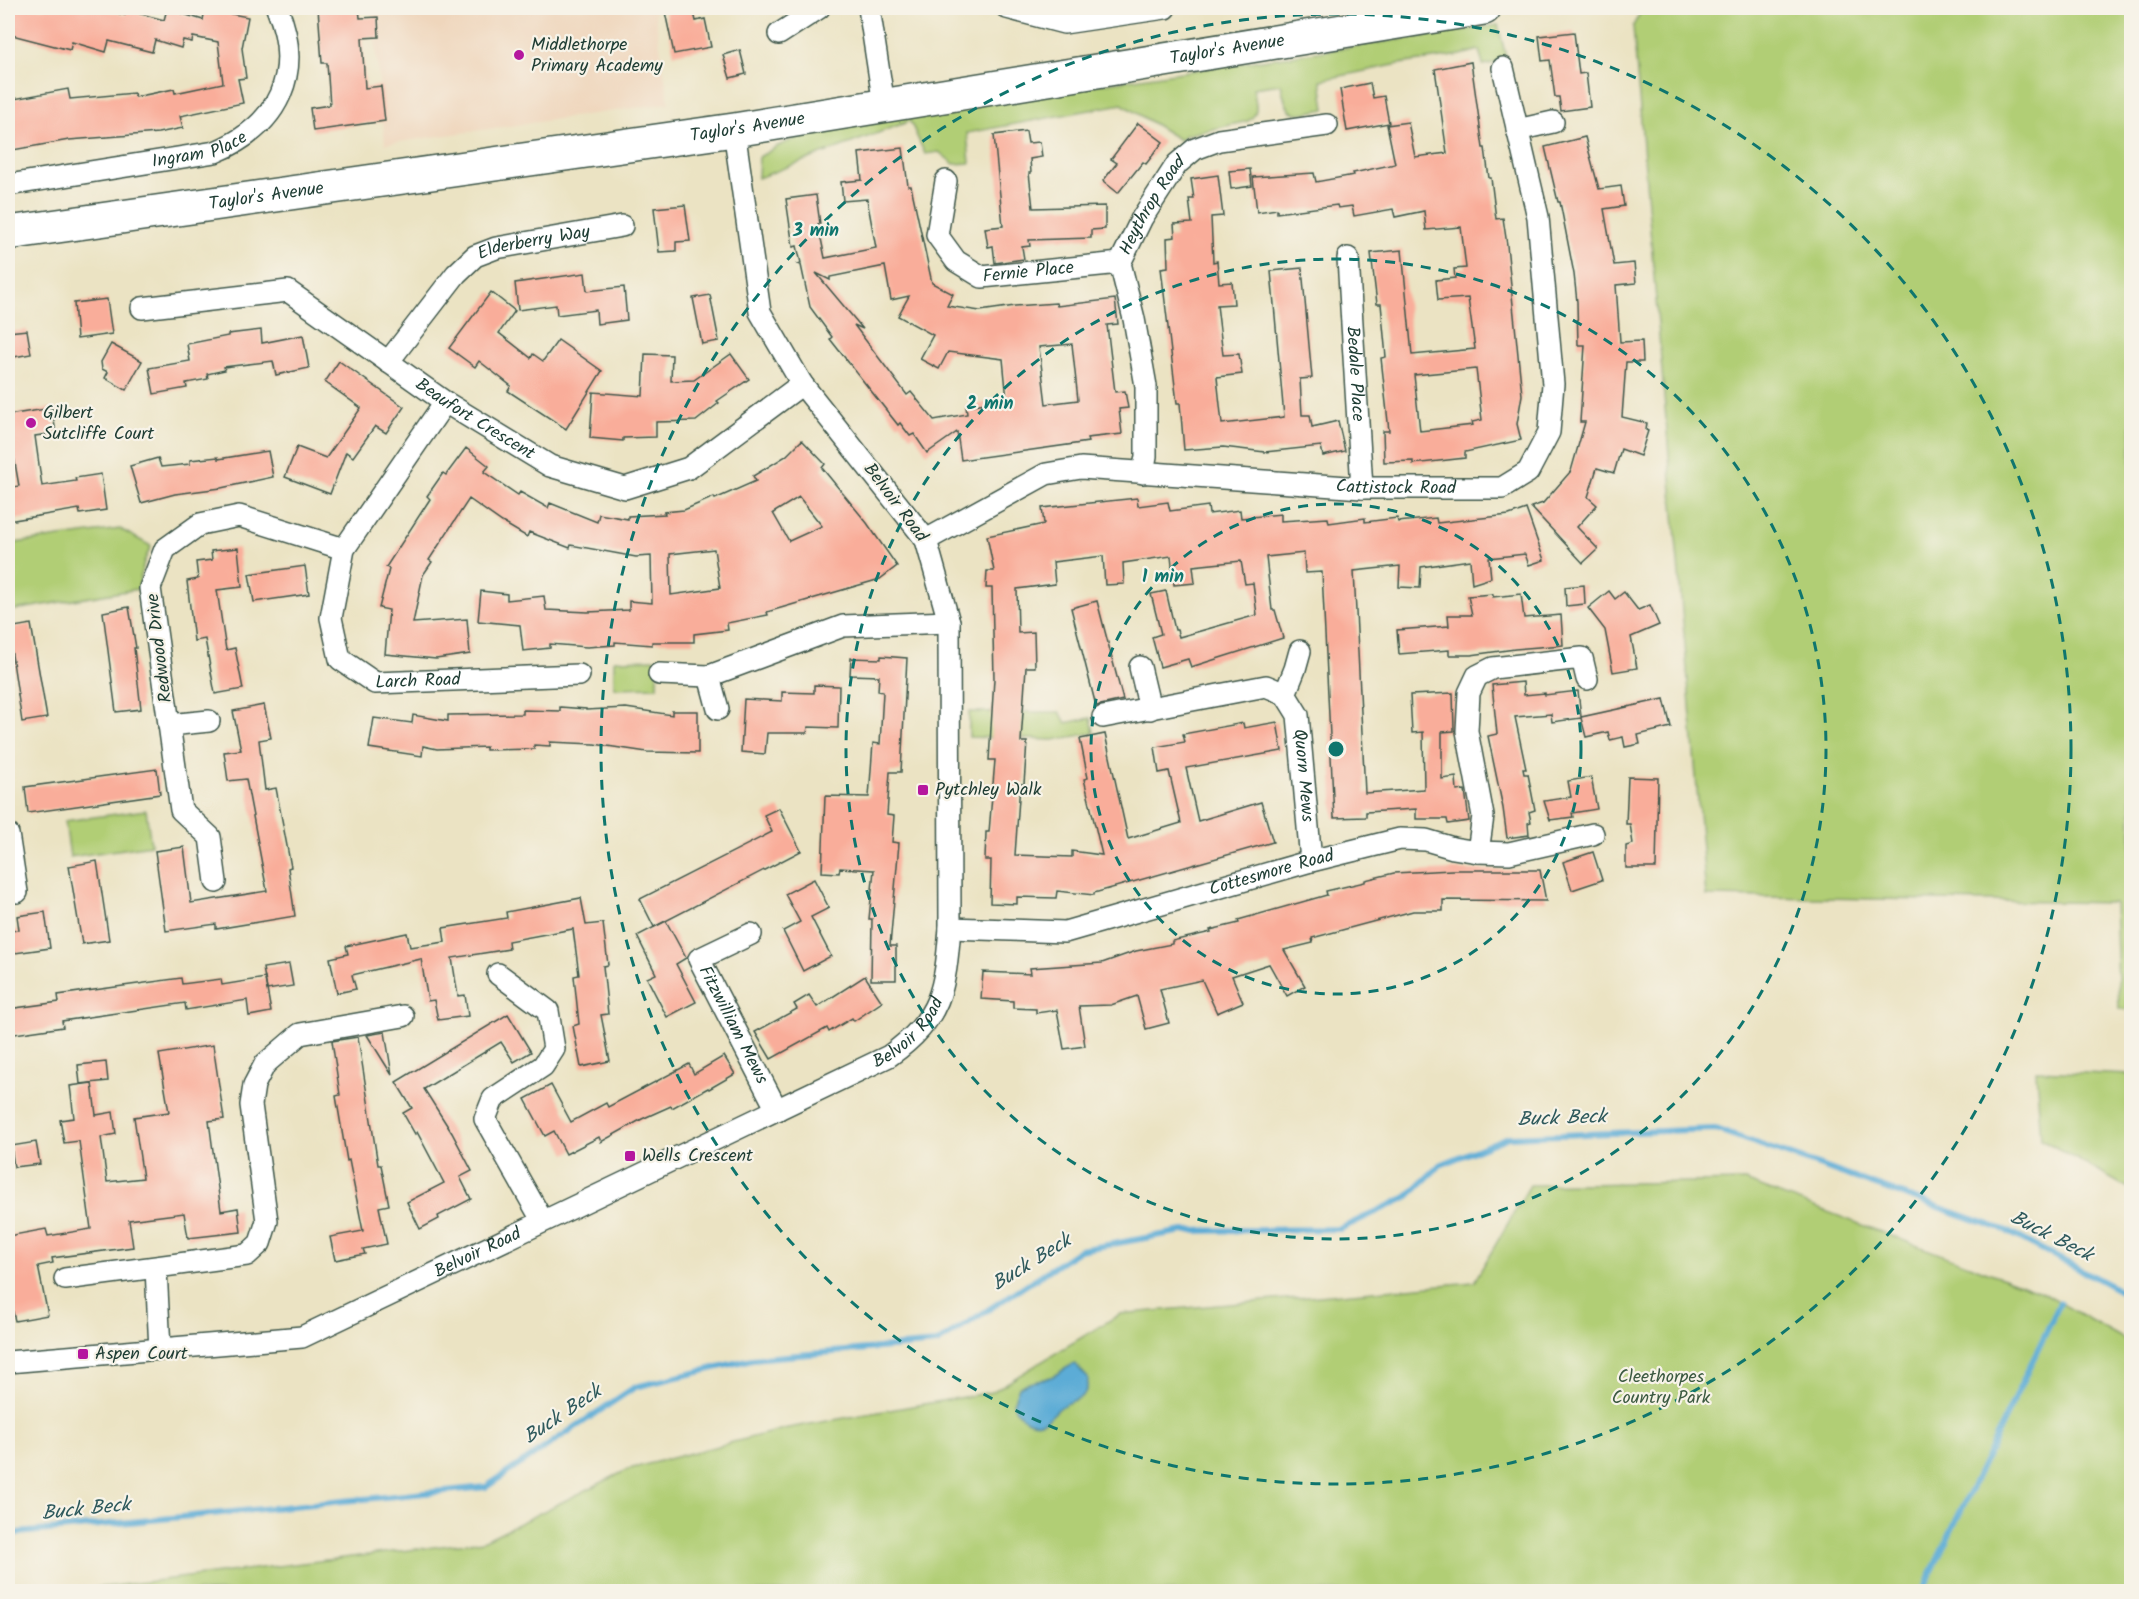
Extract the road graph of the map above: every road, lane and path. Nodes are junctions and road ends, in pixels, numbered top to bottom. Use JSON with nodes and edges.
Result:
{"nodes":[{"id":1,"x":277,"y":8,"type":"edge"},
{"id":2,"x":819,"y":8,"type":"edge"},
{"id":3,"x":869,"y":8,"type":"edge"},
{"id":4,"x":1007,"y":8,"type":"edge"},
{"id":5,"x":1165,"y":8,"type":"edge"},
{"id":6,"x":1484,"y":8,"type":"edge"},
{"id":7,"x":779,"y":34,"type":"dead end"},
{"id":8,"x":1503,"y":68,"type":"dead end"},
{"id":9,"x":884,"y":105,"type":"junction"},
{"id":10,"x":1553,"y":122,"type":"dead end"},
{"id":11,"x":1327,"y":125,"type":"dead end"},
{"id":12,"x":734,"y":130,"type":"junction"},
{"id":13,"x":1517,"y":130,"type":"junction"},
{"id":14,"x":946,"y":181,"type":"dead end"},
{"id":15,"x":8,"y":185,"type":"edge"},
{"id":16,"x":622,"y":226,"type":"dead end"},
{"id":17,"x":8,"y":233,"type":"edge"},
{"id":18,"x":1348,"y":258,"type":"dead end"},
{"id":19,"x":1120,"y":263,"type":"junction"},
{"id":20,"x":142,"y":308,"type":"dead end"},
{"id":21,"x":388,"y":362,"type":"junction"},
{"id":22,"x":802,"y":384,"type":"junction"},
{"id":23,"x":445,"y":402,"type":"junction"},
{"id":24,"x":1143,"y":473,"type":"junction"},
{"id":25,"x":1362,"y":488,"type":"junction"},
{"id":26,"x":926,"y":540,"type":"junction"},
{"id":27,"x":344,"y":549,"type":"junction"},
{"id":28,"x":949,"y":622,"type":"junction"},
{"id":29,"x":1300,"y":651,"type":"dead end"},
{"id":30,"x":1140,"y":667,"type":"dead end"},
{"id":31,"x":659,"y":674,"type":"dead end"},
{"id":32,"x":579,"y":675,"type":"dead end"},
{"id":33,"x":709,"y":676,"type":"junction"},
{"id":34,"x":1587,"y":679,"type":"dead end"},
{"id":35,"x":1285,"y":694,"type":"junction"},
{"id":36,"x":717,"y":709,"type":"dead end"},
{"id":37,"x":1150,"y":710,"type":"junction"},
{"id":38,"x":1103,"y":717,"type":"dead end"},
{"id":39,"x":209,"y":721,"type":"dead end"},
{"id":40,"x":169,"y":725,"type":"junction"},
{"id":41,"x":8,"y":834,"type":"edge"},
{"id":42,"x":1593,"y":834,"type":"dead end"},
{"id":43,"x":1478,"y":852,"type":"junction"},
{"id":44,"x":1311,"y":861,"type":"junction"},
{"id":45,"x":216,"y":882,"type":"dead end"},
{"id":46,"x":16,"y":892,"type":"dead end"},
{"id":47,"x":950,"y":928,"type":"junction"},
{"id":48,"x":752,"y":934,"type":"dead end"},
{"id":49,"x":498,"y":974,"type":"dead end"},
{"id":50,"x":403,"y":1016,"type":"dead end"},
{"id":51,"x":777,"y":1110,"type":"junction"},
{"id":52,"x":542,"y":1220,"type":"junction"},
{"id":53,"x":156,"y":1268,"type":"junction"},
{"id":54,"x":65,"y":1279,"type":"dead end"},
{"id":55,"x":160,"y":1350,"type":"junction"},
{"id":56,"x":8,"y":1362,"type":"edge"}],
"edges":[{"from":1,"to":15,"type":"street","name":"Ingram Place"},
{"from":2,"to":7,"type":"street"},
{"from":3,"to":9,"type":"street"},
{"from":4,"to":5,"type":"street"},
{"from":6,"to":9,"type":"main road","name":"Taylor's Avenue"},
{"from":8,"to":13,"type":"street","name":"Cattistock Road"},
{"from":9,"to":12,"type":"main road","name":"Taylor's Avenue"},
{"from":10,"to":13,"type":"street"},
{"from":11,"to":19,"type":"street","name":"Heythrop Road"},
{"from":12,"to":17,"type":"main road","name":"Taylor's Avenue"},
{"from":12,"to":22,"type":"street","name":"Belvoir Road"},
{"from":13,"to":25,"type":"street","name":"Cattistock Road"},
{"from":14,"to":19,"type":"street","name":"Fernie Place"},
{"from":16,"to":21,"type":"street","name":"Elderberry Way"},
{"from":18,"to":25,"type":"street","name":"Bedale Place"},
{"from":19,"to":24,"type":"street","name":"Heythrop Road"},
{"from":20,"to":21,"type":"street","name":"Beaufort Crescent"},
{"from":21,"to":23,"type":"street","name":"Beaufort Crescent"},
{"from":22,"to":23,"type":"street","name":"Beaufort Crescent"},
{"from":22,"to":26,"type":"street","name":"Belvoir Road"},
{"from":23,"to":27,"type":"street","name":"Larch Road"},
{"from":24,"to":25,"type":"street","name":"Cattistock Road"},
{"from":24,"to":26,"type":"street","name":"Cattistock Road"},
{"from":26,"to":28,"type":"street","name":"Belvoir Road"},
{"from":27,"to":32,"type":"street","name":"Larch Road"},
{"from":27,"to":40,"type":"street","name":"Redwood Drive"},
{"from":28,"to":33,"type":"street"},
{"from":28,"to":47,"type":"street","name":"Belvoir Road"},
{"from":29,"to":35,"type":"street"},
{"from":30,"to":37,"type":"street"},
{"from":31,"to":33,"type":"street"},
{"from":33,"to":36,"type":"street"},
{"from":34,"to":43,"type":"street"},
{"from":35,"to":37,"type":"street"},
{"from":35,"to":44,"type":"street","name":"Quorn Mews"},
{"from":37,"to":38,"type":"street"},
{"from":39,"to":40,"type":"street","name":"Redwood Drive"},
{"from":40,"to":45,"type":"street","name":"Redwood Drive"},
{"from":41,"to":46,"type":"street"},
{"from":42,"to":43,"type":"street","name":"Cottesmore Road"},
{"from":43,"to":44,"type":"street","name":"Cottesmore Road"},
{"from":44,"to":47,"type":"street","name":"Cottesmore Road"},
{"from":47,"to":51,"type":"street","name":"Belvoir Road"},
{"from":48,"to":51,"type":"street","name":"Fitzwilliam Mews"},
{"from":49,"to":52,"type":"street"},
{"from":50,"to":53,"type":"street"},
{"from":51,"to":52,"type":"street","name":"Belvoir Road"},
{"from":52,"to":55,"type":"street","name":"Belvoir Road"},
{"from":53,"to":54,"type":"street"},
{"from":53,"to":55,"type":"street"},
{"from":55,"to":56,"type":"street","name":"Belvoir Road"}]}
